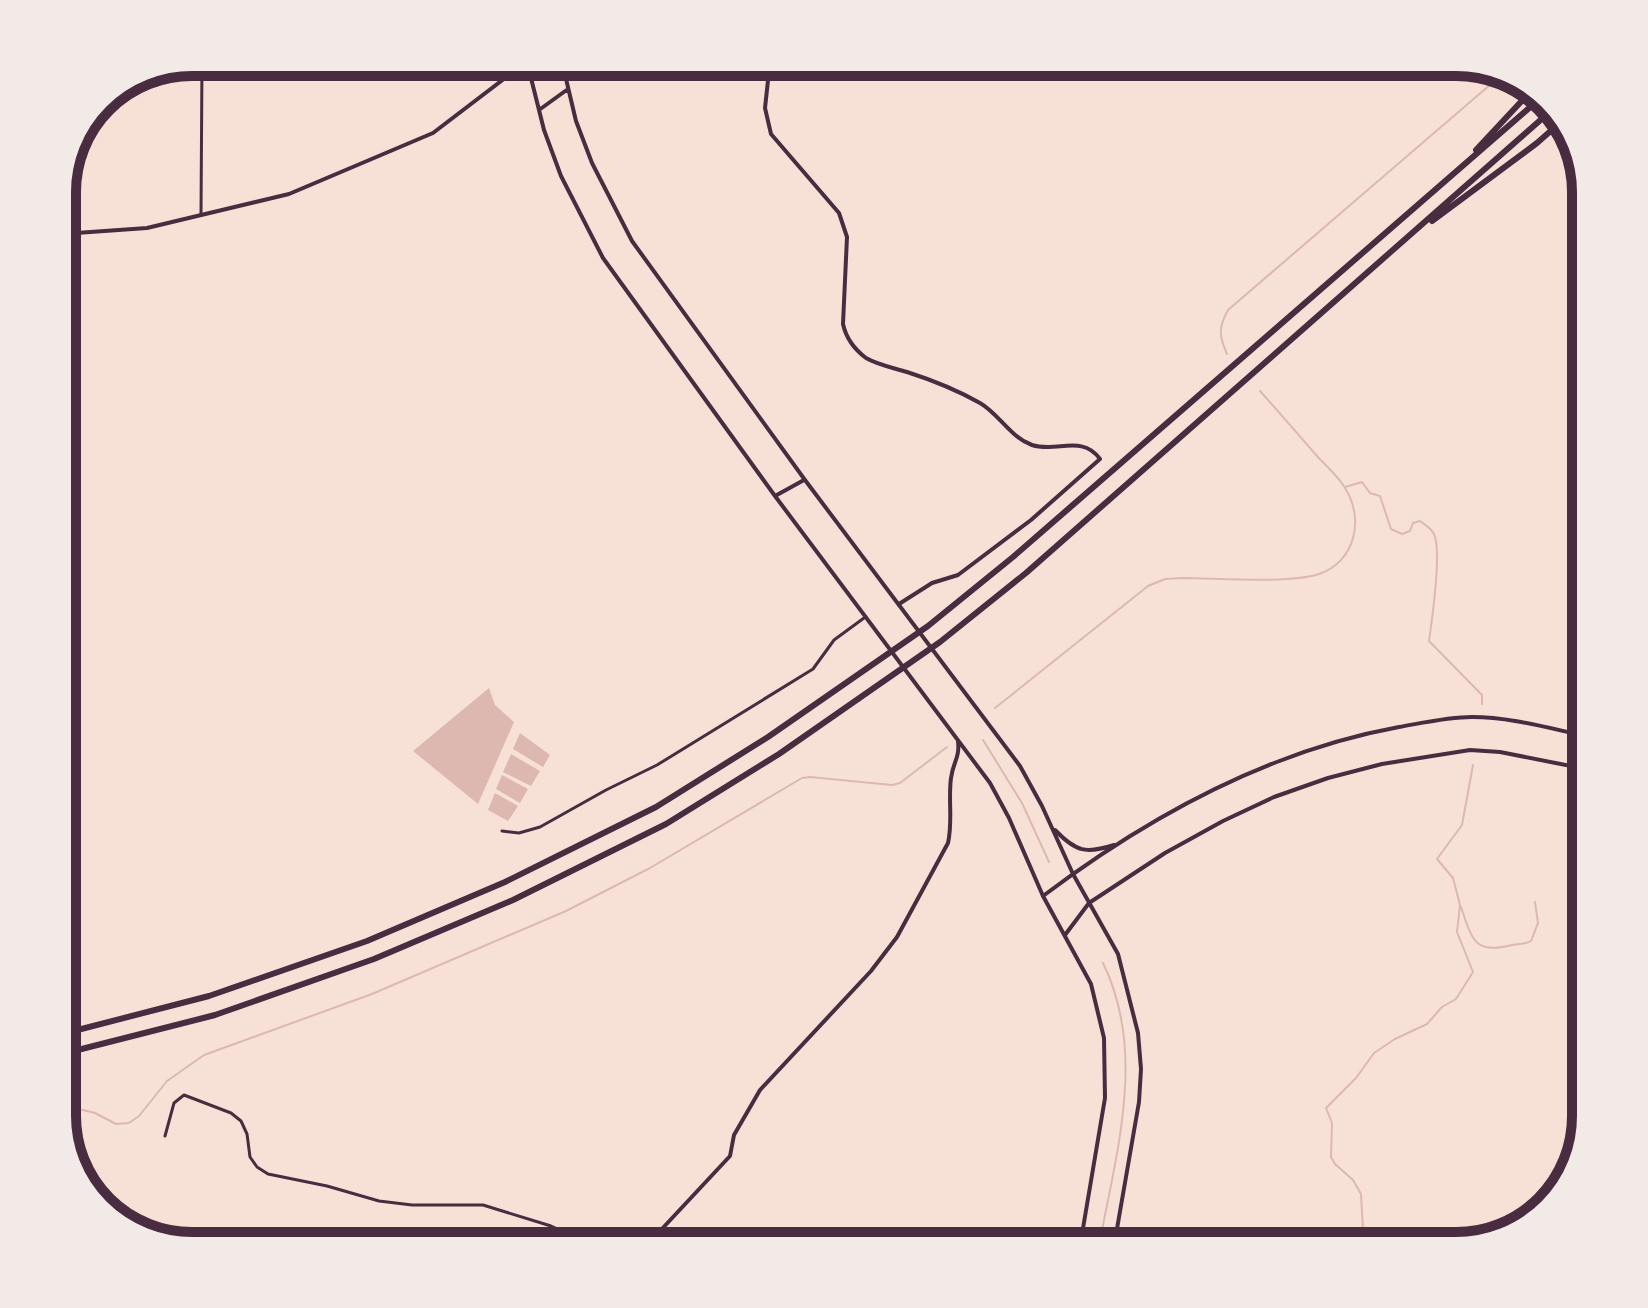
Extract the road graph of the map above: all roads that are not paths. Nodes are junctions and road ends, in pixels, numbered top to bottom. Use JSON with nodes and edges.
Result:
{"nodes":[{"id":1,"x":202,"y":76,"type":"edge"},
{"id":2,"x":508,"y":76,"type":"edge"},
{"id":3,"x":530,"y":76,"type":"edge"},
{"id":4,"x":565,"y":76,"type":"edge"},
{"id":5,"x":768,"y":76,"type":"edge"},
{"id":6,"x":568,"y":89,"type":"junction"},
{"id":7,"x":1524,"y":98,"type":"edge"},
{"id":8,"x":1533,"y":105,"type":"edge"},
{"id":9,"x":539,"y":110,"type":"junction"},
{"id":10,"x":1544,"y":117,"type":"edge"},
{"id":11,"x":1553,"y":129,"type":"edge"},
{"id":12,"x":1452,"y":176,"type":"junction"},
{"id":13,"x":201,"y":217,"type":"junction"},
{"id":14,"x":76,"y":233,"type":"edge"},
{"id":15,"x":1397,"y":247,"type":"junction"},
{"id":16,"x":805,"y":480,"type":"junction"},
{"id":17,"x":775,"y":496,"type":"junction"},
{"id":18,"x":899,"y":604,"type":"junction"},
{"id":19,"x":866,"y":616,"type":"junction"},
{"id":20,"x":1572,"y":733,"type":"edge"},
{"id":21,"x":958,"y":740,"type":"junction"},
{"id":22,"x":1572,"y":766,"type":"edge"},
{"id":23,"x":1051,"y":826,"type":"junction"},
{"id":24,"x":502,"y":831,"type":"dead end"},
{"id":25,"x":1121,"y":842,"type":"junction"},
{"id":26,"x":1073,"y":874,"type":"junction"},
{"id":27,"x":1043,"y":896,"type":"junction"},
{"id":28,"x":1089,"y":903,"type":"junction"},
{"id":29,"x":1064,"y":935,"type":"junction"},
{"id":30,"x":76,"y":1030,"type":"edge"},
{"id":31,"x":76,"y":1050,"type":"edge"},
{"id":32,"x":165,"y":1136,"type":"dead end"},
{"id":33,"x":564,"y":1232,"type":"edge"},
{"id":34,"x":659,"y":1232,"type":"edge"},
{"id":35,"x":1082,"y":1232,"type":"edge"},
{"id":36,"x":1116,"y":1232,"type":"edge"}],
"edges":[{"from":1,"to":13,"type":"street"},
{"from":2,"to":13,"type":"street"},
{"from":3,"to":9,"type":"street"},
{"from":4,"to":6,"type":"street"},
{"from":5,"to":18,"type":"street"},
{"from":6,"to":9,"type":"street"},
{"from":6,"to":16,"type":"street"},
{"from":7,"to":12,"type":"highway"},
{"from":8,"to":12,"type":"highway"},
{"from":9,"to":17,"type":"street"},
{"from":10,"to":15,"type":"highway"},
{"from":11,"to":15,"type":"highway"},
{"from":12,"to":30,"type":"highway"},
{"from":13,"to":14,"type":"street"},
{"from":15,"to":31,"type":"highway"},
{"from":16,"to":17,"type":"street"},
{"from":16,"to":18,"type":"street"},
{"from":17,"to":19,"type":"street"},
{"from":18,"to":23,"type":"street"},
{"from":19,"to":21,"type":"street"},
{"from":19,"to":24,"type":"street"},
{"from":20,"to":25,"type":"street"},
{"from":21,"to":27,"type":"street"},
{"from":21,"to":34,"type":"street"},
{"from":22,"to":28,"type":"street"},
{"from":23,"to":25,"type":"street"},
{"from":23,"to":26,"type":"street"},
{"from":25,"to":26,"type":"street"},
{"from":26,"to":27,"type":"street"},
{"from":26,"to":28,"type":"street"},
{"from":27,"to":29,"type":"street"},
{"from":28,"to":29,"type":"street"},
{"from":28,"to":36,"type":"street"},
{"from":29,"to":35,"type":"street"},
{"from":32,"to":33,"type":"street"}]}
